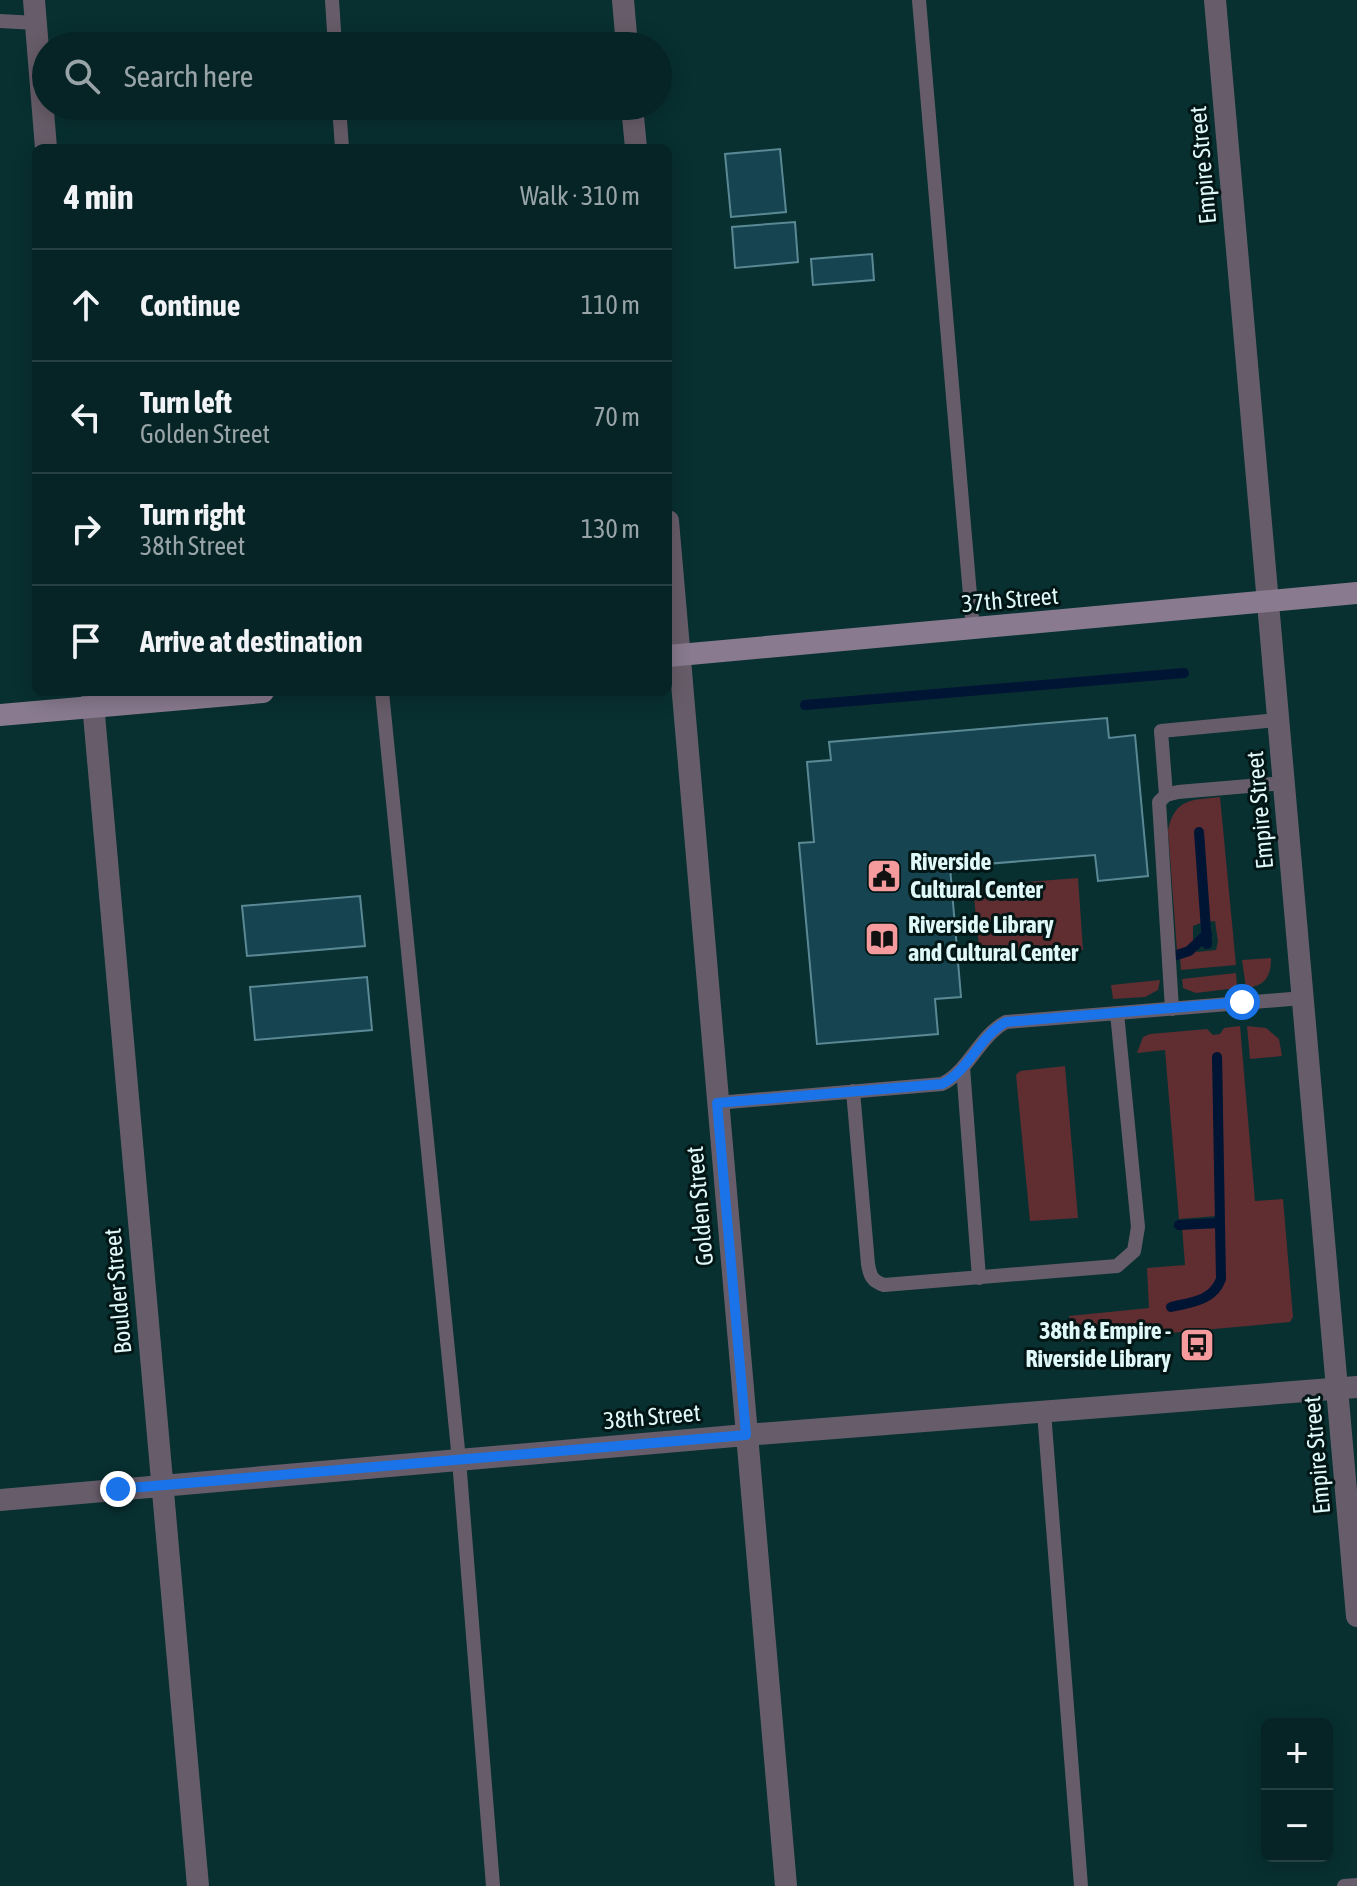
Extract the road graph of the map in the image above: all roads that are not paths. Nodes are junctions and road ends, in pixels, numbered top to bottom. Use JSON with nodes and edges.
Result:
{"nodes":[{"id":1,"x":34,"y":0,"type":"edge"},
{"id":2,"x":332,"y":0,"type":"edge"},
{"id":3,"x":623,"y":0,"type":"edge"},
{"id":4,"x":919,"y":0,"type":"edge"},
{"id":5,"x":1215,"y":0,"type":"edge"},
{"id":6,"x":0,"y":21,"type":"edge"},
{"id":7,"x":36,"y":23,"type":"junction"},
{"id":8,"x":37,"y":32,"type":"edge"},
{"id":9,"x":334,"y":32,"type":"edge"},
{"id":10,"x":626,"y":32,"type":"edge"},
{"id":11,"x":44,"y":120,"type":"edge"},
{"id":12,"x":340,"y":120,"type":"edge"},
{"id":13,"x":633,"y":120,"type":"edge"},
{"id":14,"x":46,"y":144,"type":"edge"},
{"id":15,"x":342,"y":144,"type":"edge"},
{"id":16,"x":636,"y":144,"type":"edge"},
{"id":17,"x":1357,"y":593,"type":"edge"},
{"id":18,"x":1268,"y":602,"type":"junction"},
{"id":19,"x":672,"y":611,"type":"edge"},
{"id":20,"x":973,"y":630,"type":"junction"},
{"id":21,"x":674,"y":656,"type":"edge"},
{"id":22,"x":166,"y":696,"type":"edge"},
{"id":23,"x":382,"y":696,"type":"edge"},
{"id":24,"x":93,"y":699,"type":"edge"},
{"id":25,"x":0,"y":715,"type":"edge"},
{"id":26,"x":1278,"y":720,"type":"junction"},
{"id":27,"x":1284,"y":783,"type":"junction"},
{"id":28,"x":1166,"y":795,"type":"junction"},
{"id":29,"x":1303,"y":998,"type":"junction"},
{"id":30,"x":1172,"y":1009,"type":"junction"},
{"id":31,"x":1117,"y":1013,"type":"junction"},
{"id":32,"x":963,"y":1067,"type":"junction"},
{"id":33,"x":853,"y":1091,"type":"junction"},
{"id":34,"x":717,"y":1103,"type":"junction"},
{"id":35,"x":979,"y":1278,"type":"junction"},
{"id":36,"x":1347,"y":1388,"type":"edge"},
{"id":37,"x":1044,"y":1412,"type":"junction"},
{"id":38,"x":746,"y":1435,"type":"junction"},
{"id":39,"x":459,"y":1460,"type":"junction"},
{"id":40,"x":161,"y":1485,"type":"junction"},
{"id":41,"x":0,"y":1500,"type":"edge"},
{"id":42,"x":1357,"y":1616,"type":"edge"},
{"id":43,"x":1357,"y":1885,"type":"edge"},
{"id":44,"x":198,"y":1886,"type":"edge"},
{"id":45,"x":493,"y":1886,"type":"edge"},
{"id":46,"x":786,"y":1886,"type":"edge"},
{"id":47,"x":1081,"y":1886,"type":"edge"},
{"id":48,"x":1344,"y":1886,"type":"edge"}],
"edges":[{"from":1,"to":7,"type":"street"},
{"from":2,"to":9,"type":"lane"},
{"from":3,"to":10,"type":"street"},
{"from":4,"to":20,"type":"lane"},
{"from":5,"to":18,"type":"street","name":"Empire Street"},
{"from":6,"to":7,"type":"lane"},
{"from":7,"to":8,"type":"street"},
{"from":11,"to":14,"type":"street"},
{"from":12,"to":15,"type":"lane"},
{"from":13,"to":16,"type":"street"},
{"from":17,"to":18,"type":"main road","name":"37th Street"},
{"from":18,"to":20,"type":"main road","name":"37th Street"},
{"from":18,"to":26,"type":"street","name":"Empire Street"},
{"from":19,"to":21,"type":"street","name":"Golden Street"},
{"from":20,"to":21,"type":"main road","name":"37th Street"},
{"from":21,"to":34,"type":"street","name":"Golden Street"},
{"from":22,"to":24,"type":"main road"},
{"from":23,"to":39,"type":"lane"},
{"from":24,"to":25,"type":"main road"},
{"from":24,"to":40,"type":"street","name":"Boulder Street"},
{"from":26,"to":27,"type":"street","name":"Empire Street"},
{"from":26,"to":28,"type":"lane"},
{"from":27,"to":28,"type":"lane"},
{"from":27,"to":29,"type":"street","name":"Empire Street"},
{"from":28,"to":30,"type":"lane"},
{"from":29,"to":30,"type":"lane"},
{"from":29,"to":36,"type":"street","name":"Empire Street"},
{"from":30,"to":31,"type":"lane"},
{"from":31,"to":32,"type":"lane"},
{"from":31,"to":35,"type":"lane"},
{"from":32,"to":33,"type":"lane"},
{"from":32,"to":35,"type":"lane"},
{"from":33,"to":34,"type":"lane"},
{"from":33,"to":35,"type":"lane"},
{"from":34,"to":38,"type":"street","name":"Golden Street"},
{"from":36,"to":37,"type":"street","name":"38th Street"},
{"from":36,"to":42,"type":"street","name":"Empire Street"},
{"from":37,"to":38,"type":"street","name":"38th Street"},
{"from":37,"to":47,"type":"lane"},
{"from":38,"to":39,"type":"street","name":"38th Street"},
{"from":38,"to":46,"type":"street","name":"Golden Street"},
{"from":39,"to":40,"type":"street","name":"38th Street"},
{"from":39,"to":45,"type":"lane"},
{"from":40,"to":41,"type":"street","name":"38th Street"},
{"from":40,"to":44,"type":"street","name":"Boulder Street"},
{"from":43,"to":48,"type":"lane"}]}
